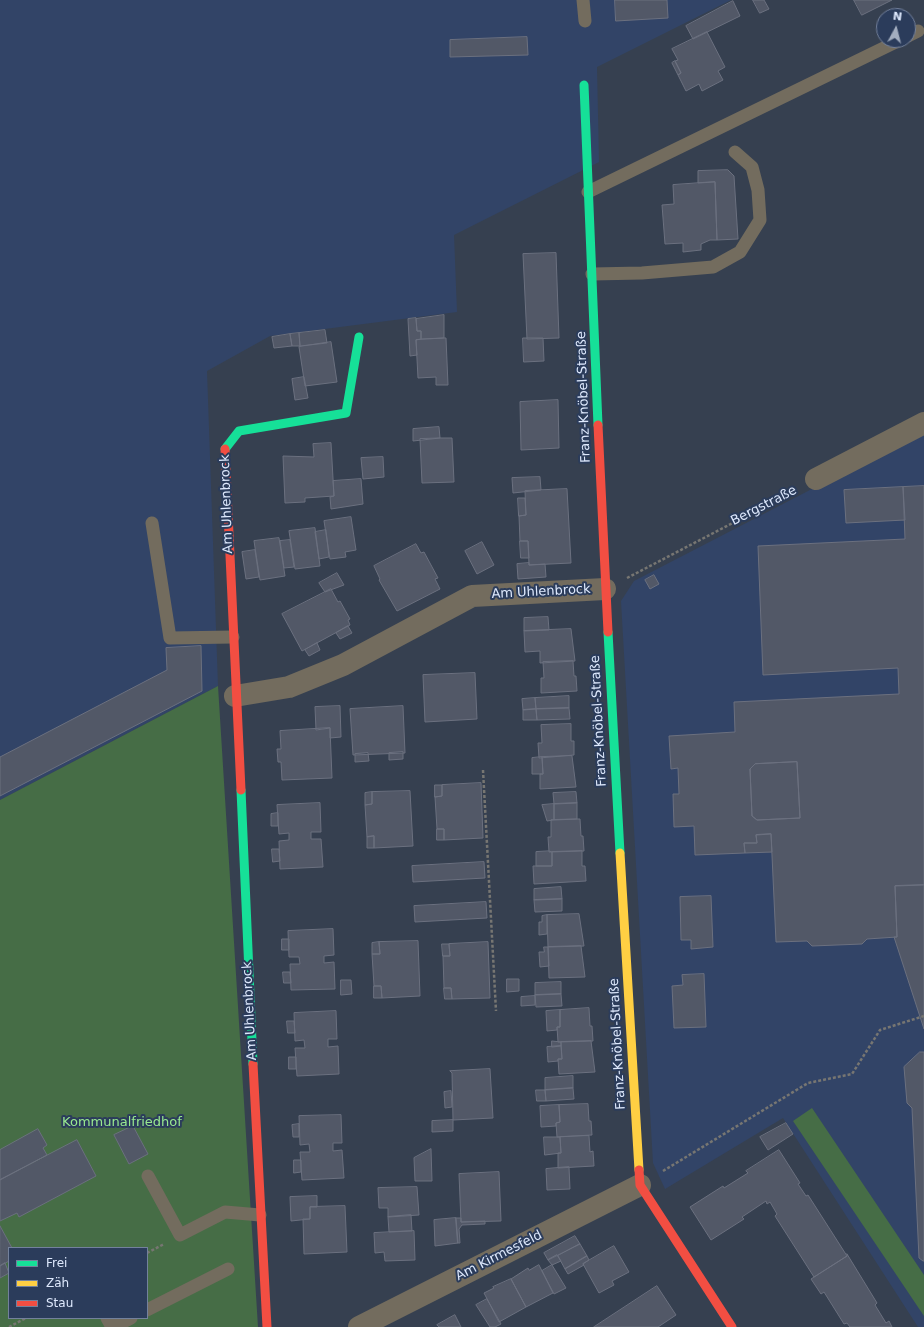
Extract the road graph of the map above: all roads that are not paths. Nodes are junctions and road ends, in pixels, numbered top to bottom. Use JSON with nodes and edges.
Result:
{"nodes":[{"id":1,"x":583,"y":0,"type":"edge"},
{"id":2,"x":584,"y":21,"type":"dead end"},
{"id":3,"x":884,"y":48,"type":"edge"},
{"id":4,"x":584,"y":85,"type":"dead end"},
{"id":5,"x":735,"y":152,"type":"dead end"},
{"id":6,"x":588,"y":192,"type":"junction"},
{"id":7,"x":592,"y":274,"type":"junction"},
{"id":8,"x":359,"y":337,"type":"dead end"},
{"id":9,"x":924,"y":423,"type":"edge"},
{"id":10,"x":816,"y":479,"type":"road end"},
{"id":11,"x":152,"y":522,"type":"dead end"},
{"id":12,"x":605,"y":589,"type":"junction"},
{"id":13,"x":233,"y":637,"type":"junction"},
{"id":14,"x":235,"y":696,"type":"junction"},
{"id":15,"x":148,"y":1176,"type":"dead end"},
{"id":16,"x":640,"y":1185,"type":"junction"},
{"id":17,"x":260,"y":1215,"type":"junction"},
{"id":18,"x":228,"y":1269,"type":"dead end"},
{"id":19,"x":148,"y":1309,"type":"edge"},
{"id":20,"x":107,"y":1319,"type":"edge"},
{"id":21,"x":129,"y":1319,"type":"edge"},
{"id":22,"x":113,"y":1327,"type":"edge"},
{"id":23,"x":267,"y":1327,"type":"edge"},
{"id":24,"x":359,"y":1327,"type":"edge"},
{"id":25,"x":732,"y":1327,"type":"edge"}],
"edges":[{"from":1,"to":2,"type":"lane"},
{"from":3,"to":6,"type":"lane"},
{"from":4,"to":6,"type":"street","name":"Franz-Knöbel-Straße"},
{"from":5,"to":7,"type":"lane"},
{"from":6,"to":7,"type":"street","name":"Franz-Knöbel-Straße"},
{"from":7,"to":12,"type":"street","name":"Franz-Knöbel-Straße"},
{"from":8,"to":13,"type":"street","name":"Am Uhlenbrock"},
{"from":9,"to":10,"type":"street"},
{"from":11,"to":13,"type":"lane"},
{"from":12,"to":14,"type":"street","name":"Am Uhlenbrock"},
{"from":12,"to":16,"type":"street","name":"Franz-Knöbel-Straße"},
{"from":13,"to":14,"type":"street","name":"Am Uhlenbrock"},
{"from":14,"to":17,"type":"street","name":"Am Uhlenbrock"},
{"from":15,"to":17,"type":"lane"},
{"from":16,"to":24,"type":"street","name":"Am Kirmesfeld"},
{"from":16,"to":25,"type":"street","name":"Franz-Knöbel-Straße"},
{"from":17,"to":23,"type":"street","name":"Am Uhlenbrock"},
{"from":18,"to":19,"type":"lane"},
{"from":20,"to":22,"type":"lane"},
{"from":21,"to":22,"type":"lane"}]}
